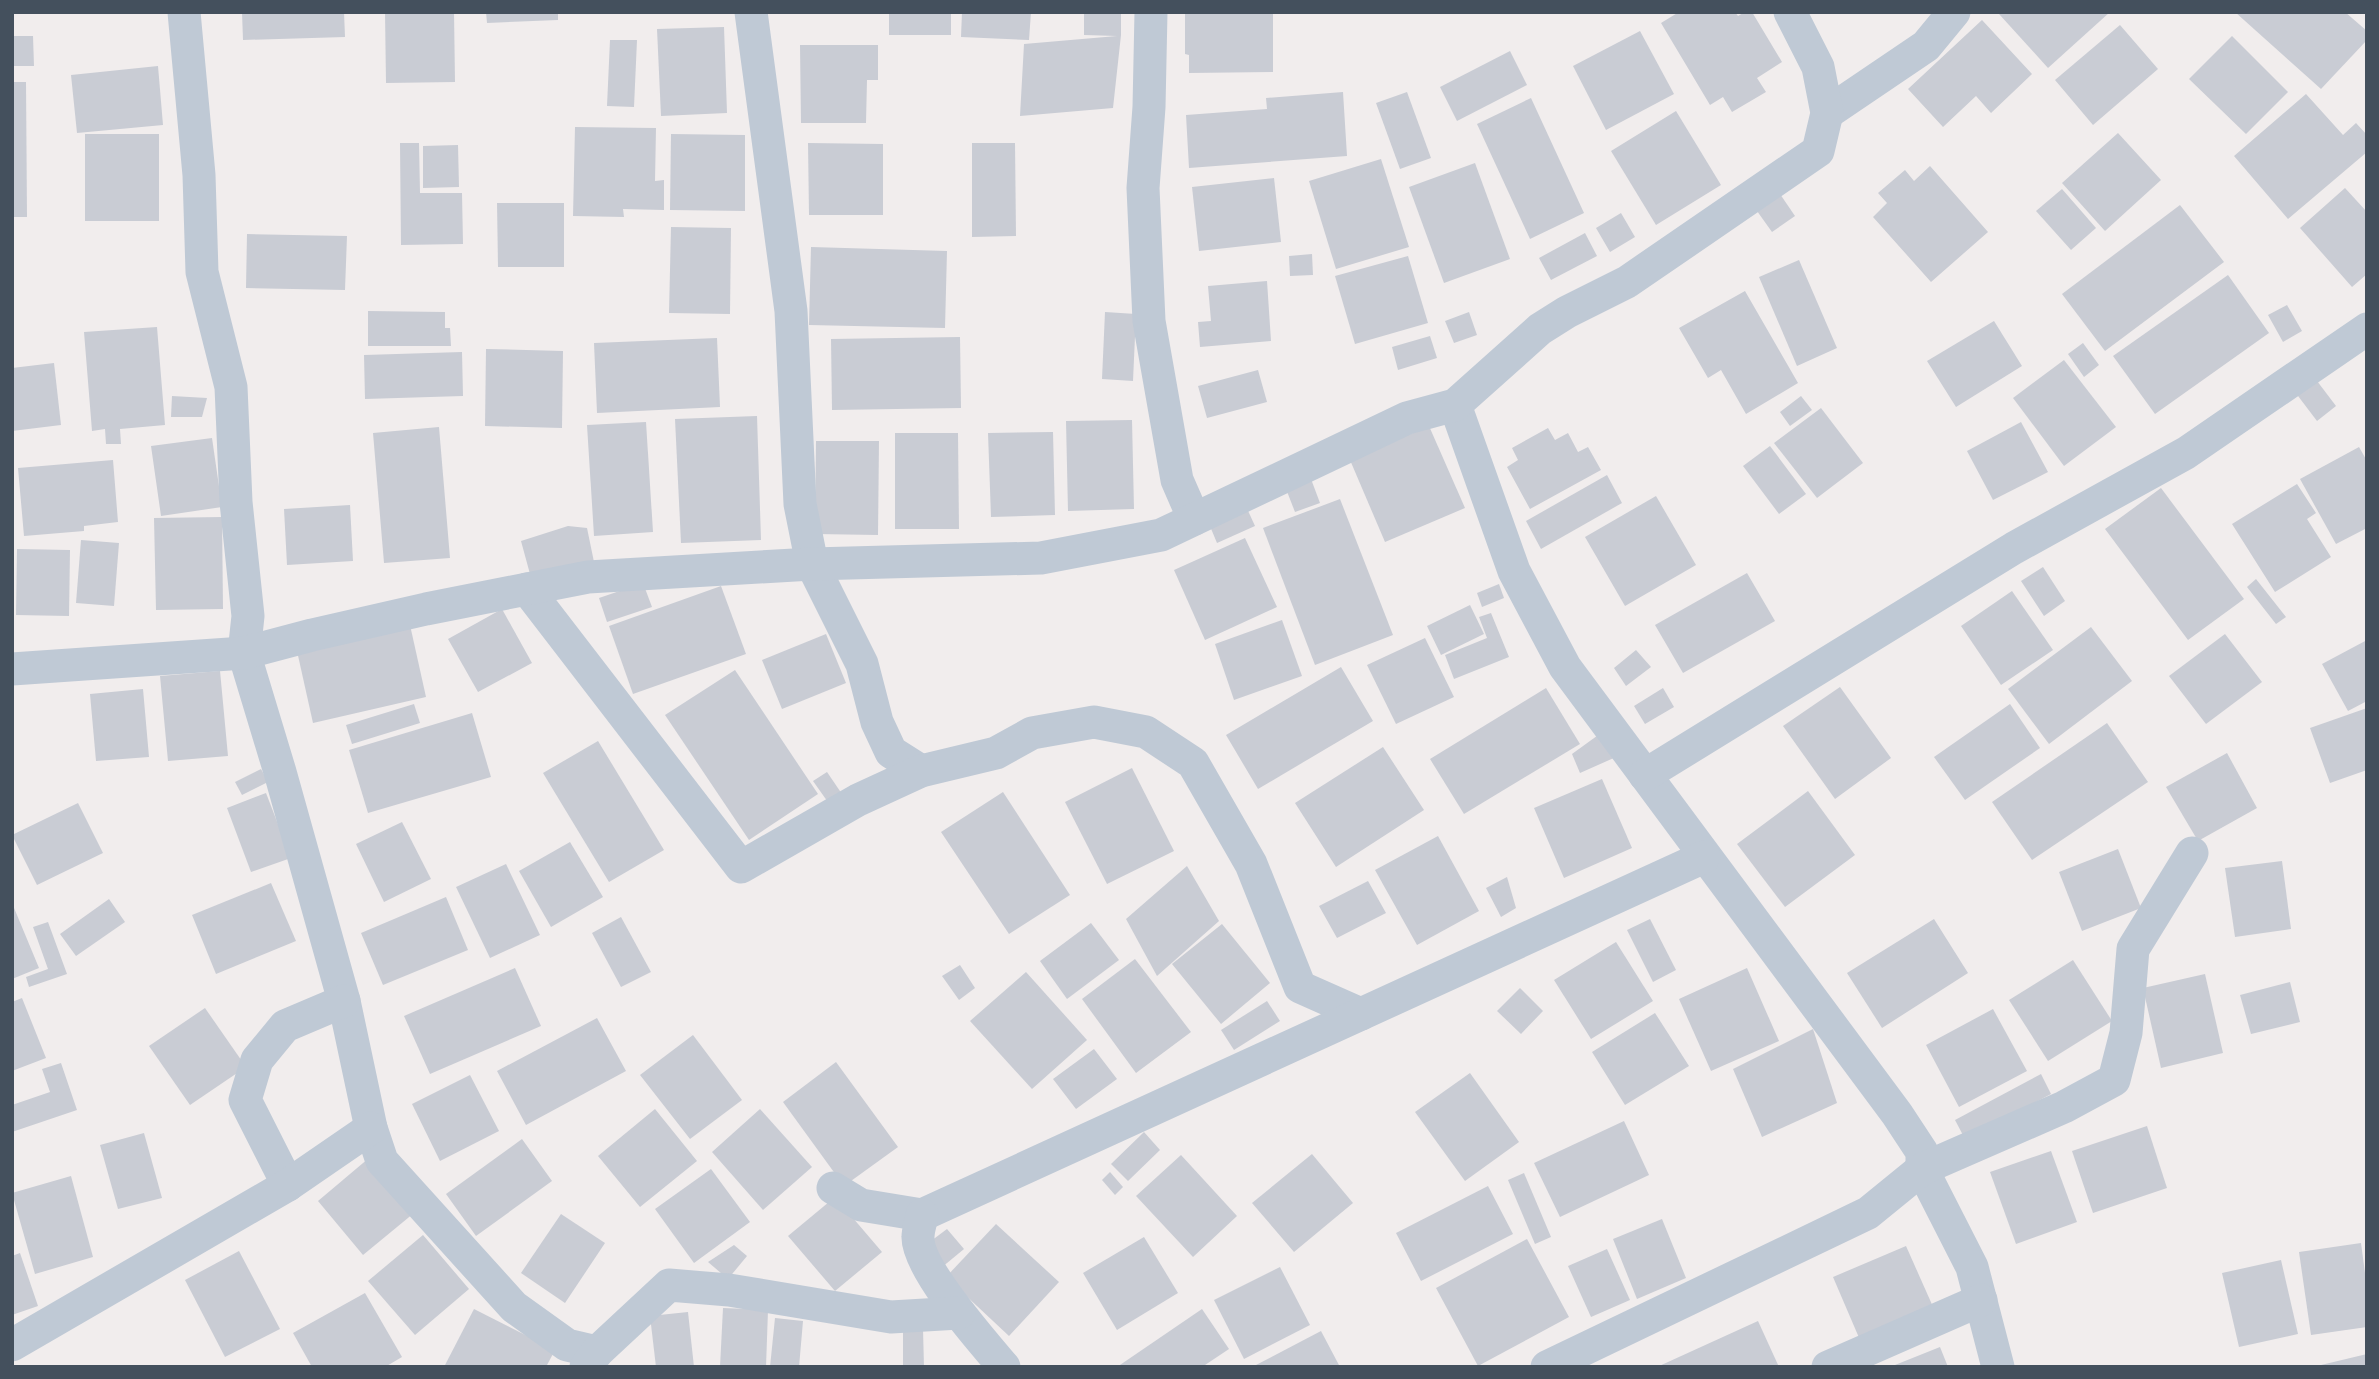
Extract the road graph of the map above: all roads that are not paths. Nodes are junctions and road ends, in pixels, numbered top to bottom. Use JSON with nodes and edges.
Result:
{"nodes":[{"id":1,"x":184,"y":12,"type":"edge"},
{"id":2,"x":751,"y":12,"type":"edge"},
{"id":3,"x":1151,"y":12,"type":"edge"},
{"id":4,"x":1790,"y":12,"type":"edge"},
{"id":5,"x":1954,"y":12,"type":"edge"},
{"id":6,"x":1827,"y":113,"type":"junction"},
{"id":7,"x":2367,"y":329,"type":"edge"},
{"id":8,"x":1455,"y":405,"type":"junction"},
{"id":9,"x":1194,"y":519,"type":"junction"},
{"id":10,"x":812,"y":564,"type":"junction"},
{"id":11,"x":527,"y":589,"type":"junction"},
{"id":12,"x":244,"y":653,"type":"junction"},
{"id":13,"x":12,"y":668,"type":"edge"},
{"id":14,"x":920,"y":771,"type":"junction"},
{"id":15,"x":1645,"y":775,"type":"junction"},
{"id":16,"x":2192,"y":853,"type":"dead end"},
{"id":17,"x":1704,"y":857,"type":"junction"},
{"id":18,"x":344,"y":1001,"type":"junction"},
{"id":19,"x":1361,"y":1014,"type":"junction"},
{"id":20,"x":371,"y":1128,"type":"junction"},
{"id":21,"x":1922,"y":1169,"type":"junction"},
{"id":22,"x":288,"y":1185,"type":"junction"},
{"id":23,"x":833,"y":1188,"type":"dead end"},
{"id":24,"x":922,"y":1215,"type":"junction"},
{"id":25,"x":1981,"y":1300,"type":"junction"},
{"id":26,"x":959,"y":1313,"type":"junction"},
{"id":27,"x":12,"y":1345,"type":"edge"},
{"id":28,"x":592,"y":1359,"type":"edge"},
{"id":29,"x":1588,"y":1359,"type":"edge"},
{"id":30,"x":1004,"y":1367,"type":"edge"},
{"id":31,"x":1548,"y":1367,"type":"edge"},
{"id":32,"x":1828,"y":1367,"type":"edge"},
{"id":33,"x":1998,"y":1367,"type":"edge"}],
"edges":[{"from":1,"to":12,"type":"street"},
{"from":2,"to":10,"type":"street"},
{"from":3,"to":9,"type":"street"},
{"from":4,"to":6,"type":"street"},
{"from":5,"to":6,"type":"street"},
{"from":6,"to":8,"type":"street"},
{"from":7,"to":15,"type":"street"},
{"from":8,"to":9,"type":"street"},
{"from":8,"to":15,"type":"street"},
{"from":9,"to":10,"type":"street"},
{"from":10,"to":11,"type":"street"},
{"from":10,"to":14,"type":"street"},
{"from":11,"to":12,"type":"street"},
{"from":11,"to":14,"type":"street"},
{"from":12,"to":13,"type":"street"},
{"from":12,"to":18,"type":"street"},
{"from":14,"to":19,"type":"street"},
{"from":15,"to":17,"type":"street"},
{"from":16,"to":21,"type":"street"},
{"from":17,"to":19,"type":"street"},
{"from":17,"to":21,"type":"street"},
{"from":18,"to":20,"type":"street"},
{"from":18,"to":22,"type":"street"},
{"from":19,"to":24,"type":"street"},
{"from":20,"to":22,"type":"street"},
{"from":20,"to":28,"type":"street"},
{"from":21,"to":25,"type":"street"},
{"from":21,"to":29,"type":"street"},
{"from":22,"to":27,"type":"street"},
{"from":23,"to":24,"type":"street"},
{"from":24,"to":26,"type":"street"},
{"from":25,"to":32,"type":"street"},
{"from":25,"to":33,"type":"street"},
{"from":26,"to":28,"type":"street"},
{"from":26,"to":30,"type":"street"},
{"from":29,"to":31,"type":"street"}]}
